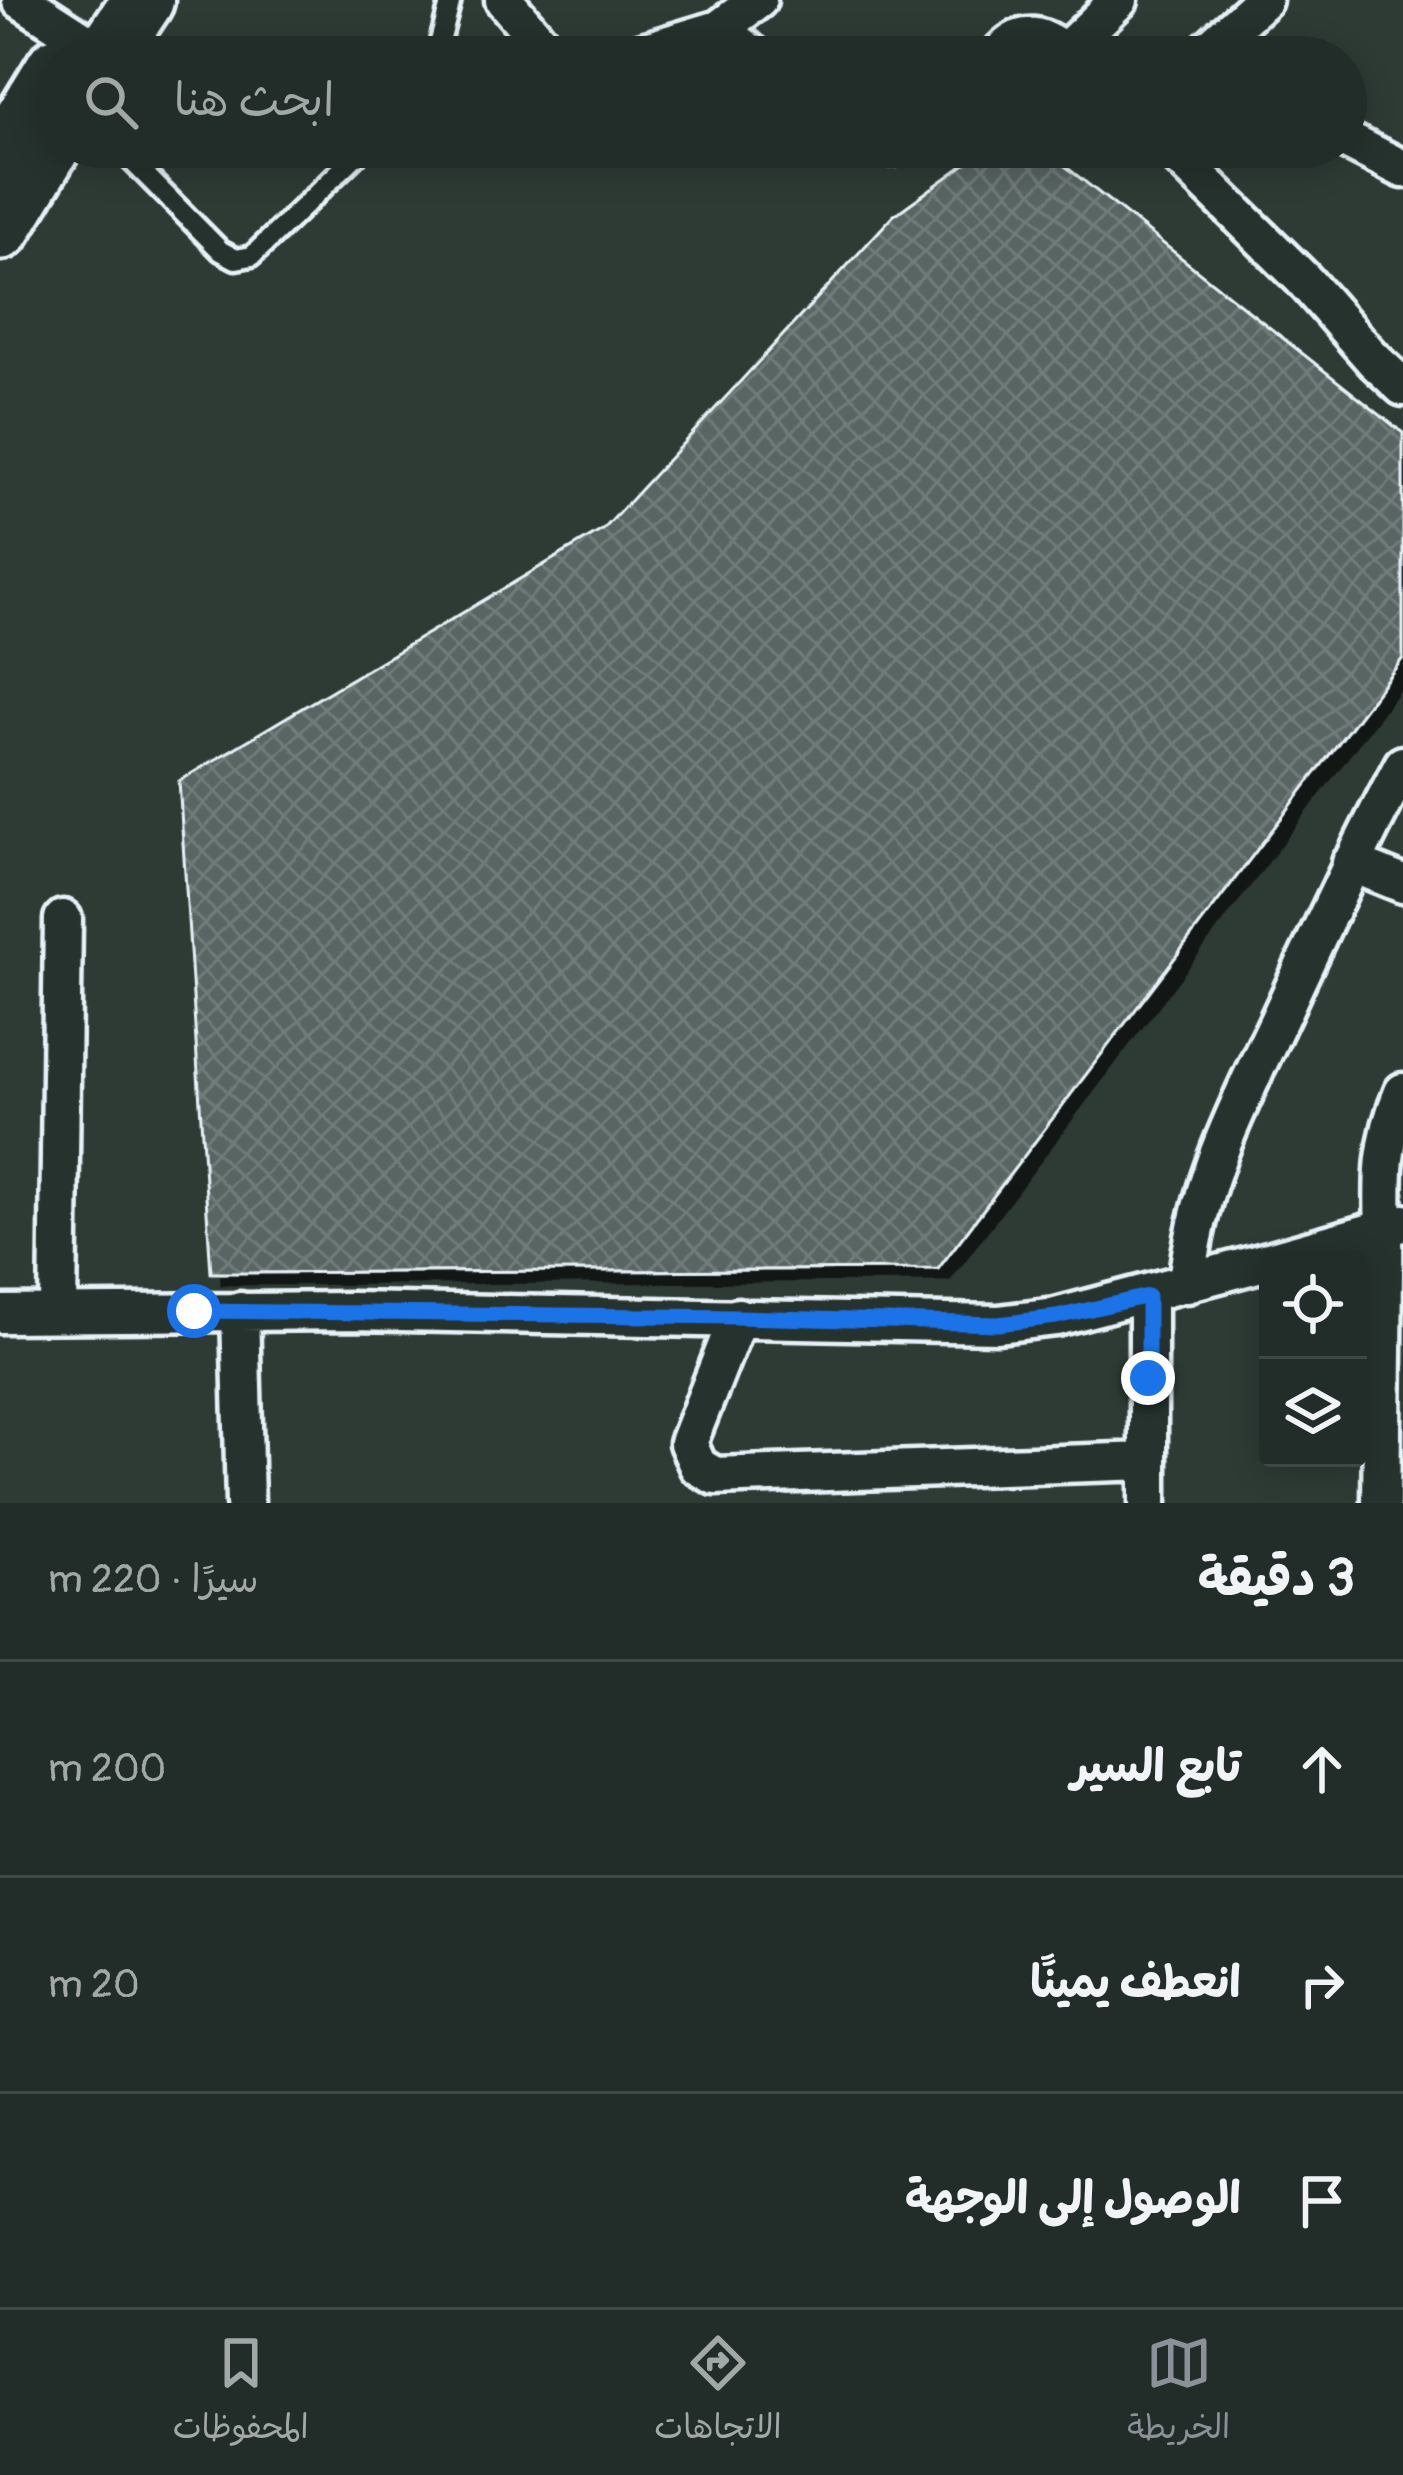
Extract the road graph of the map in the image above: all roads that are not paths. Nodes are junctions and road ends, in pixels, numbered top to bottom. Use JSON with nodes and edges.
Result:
{"nodes":[{"id":1,"x":20,"y":0,"type":"edge"},
{"id":2,"x":142,"y":0,"type":"edge"},
{"id":3,"x":451,"y":0,"type":"edge"},
{"id":4,"x":504,"y":0,"type":"edge"},
{"id":5,"x":758,"y":0,"type":"edge"},
{"id":6,"x":1119,"y":0,"type":"edge"},
{"id":7,"x":1262,"y":0,"type":"edge"},
{"id":8,"x":719,"y":29,"type":"junction"},
{"id":9,"x":71,"y":36,"type":"edge"},
{"id":10,"x":97,"y":36,"type":"edge"},
{"id":11,"x":442,"y":36,"type":"edge"},
{"id":12,"x":534,"y":36,"type":"edge"},
{"id":13,"x":696,"y":36,"type":"edge"},
{"id":14,"x":728,"y":36,"type":"edge"},
{"id":15,"x":1085,"y":36,"type":"edge"},
{"id":16,"x":1223,"y":36,"type":"edge"},
{"id":17,"x":36,"y":112,"type":"edge"},
{"id":18,"x":1367,"y":151,"type":"edge"},
{"id":19,"x":0,"y":161,"type":"edge"},
{"id":20,"x":37,"y":168,"type":"edge"},
{"id":21,"x":139,"y":168,"type":"edge"},
{"id":22,"x":343,"y":168,"type":"edge"},
{"id":23,"x":1190,"y":168,"type":"edge"},
{"id":24,"x":1403,"y":169,"type":"edge"},
{"id":25,"x":0,"y":229,"type":"edge"},
{"id":26,"x":1403,"y":387,"type":"edge"},
{"id":27,"x":1403,"y":765,"type":"edge"},
{"id":28,"x":1351,"y":863,"type":"junction"},
{"id":29,"x":1403,"y":884,"type":"edge"},
{"id":30,"x":63,"y":919,"type":"dead end"},
{"id":31,"x":1403,"y":1092,"type":"edge"},
{"id":32,"x":1394,"y":1226,"type":"edge"},
{"id":33,"x":1305,"y":1251,"type":"edge"},
{"id":34,"x":1259,"y":1264,"type":"edge"},
{"id":35,"x":1187,"y":1284,"type":"junction"},
{"id":36,"x":1148,"y":1296,"type":"junction"},
{"id":37,"x":239,"y":1311,"type":"junction"},
{"id":38,"x":58,"y":1313,"type":"junction"},
{"id":39,"x":0,"y":1314,"type":"edge"},
{"id":40,"x":738,"y":1317,"type":"junction"},
{"id":41,"x":1148,"y":1461,"type":"junction"},
{"id":42,"x":933,"y":1486,"type":"edge"},
{"id":43,"x":245,"y":1503,"type":"edge"},
{"id":44,"x":1148,"y":1503,"type":"edge"},
{"id":45,"x":1381,"y":1503,"type":"edge"}],
"edges":[{"from":1,"to":9,"type":"street"},
{"from":2,"to":10,"type":"main road"},
{"from":3,"to":11,"type":"lane"},
{"from":4,"to":12,"type":"street"},
{"from":5,"to":8,"type":"street"},
{"from":6,"to":15,"type":"street"},
{"from":7,"to":16,"type":"street"},
{"from":8,"to":13,"type":"street"},
{"from":8,"to":14,"type":"street"},
{"from":17,"to":19,"type":"main road"},
{"from":18,"to":24,"type":"street"},
{"from":20,"to":25,"type":"main road"},
{"from":21,"to":22,"type":"lane"},
{"from":23,"to":26,"type":"street"},
{"from":27,"to":28,"type":"street"},
{"from":28,"to":29,"type":"street"},
{"from":28,"to":35,"type":"street"},
{"from":30,"to":38,"type":"street"},
{"from":31,"to":32,"type":"street"},
{"from":32,"to":33,"type":"street"},
{"from":32,"to":45,"type":"street"},
{"from":34,"to":35,"type":"street"},
{"from":35,"to":36,"type":"street"},
{"from":36,"to":40,"type":"street"},
{"from":36,"to":41,"type":"street"},
{"from":37,"to":38,"type":"street"},
{"from":37,"to":40,"type":"street"},
{"from":37,"to":43,"type":"street"},
{"from":38,"to":39,"type":"street"},
{"from":40,"to":42,"type":"street"},
{"from":41,"to":42,"type":"street"},
{"from":41,"to":44,"type":"street"}]}
